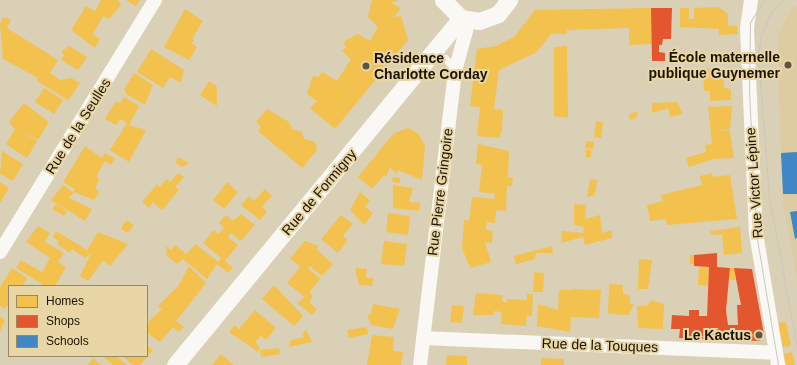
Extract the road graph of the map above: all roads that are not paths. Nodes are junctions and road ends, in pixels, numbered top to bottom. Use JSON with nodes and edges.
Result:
{"nodes":[{"id":1,"x":156,"y":0,"type":"edge"},
{"id":2,"x":443,"y":0,"type":"edge"},
{"id":3,"x":509,"y":0,"type":"edge"},
{"id":4,"x":751,"y":0,"type":"edge"},
{"id":5,"x":465,"y":19,"type":"junction"},
{"id":6,"x":429,"y":60,"type":"junction"},
{"id":7,"x":455,"y":71,"type":"junction"},
{"id":8,"x":0,"y":252,"type":"edge"},
{"id":9,"x":423,"y":338,"type":"junction"},
{"id":10,"x":777,"y":359,"type":"edge"},
{"id":11,"x":175,"y":365,"type":"edge"},
{"id":12,"x":420,"y":365,"type":"edge"}],
"edges":[{"from":1,"to":8,"type":"street","name":"Rue de la Seulles"},
{"from":2,"to":5,"type":"street"},
{"from":3,"to":5,"type":"street"},
{"from":4,"to":10,"type":"street","name":"Rue Victor Lépine"},
{"from":5,"to":6,"type":"street","name":"Rue de Formigny"},
{"from":5,"to":7,"type":"street","name":"Rue Pierre Gringoire"},
{"from":6,"to":7,"type":"lane"},
{"from":6,"to":11,"type":"street","name":"Rue de Formigny"},
{"from":7,"to":9,"type":"street","name":"Rue Pierre Gringoire"},
{"from":9,"to":10,"type":"street","name":"Rue de la Touques"},
{"from":9,"to":12,"type":"street","name":"Rue Pierre Gringoire"}]}
